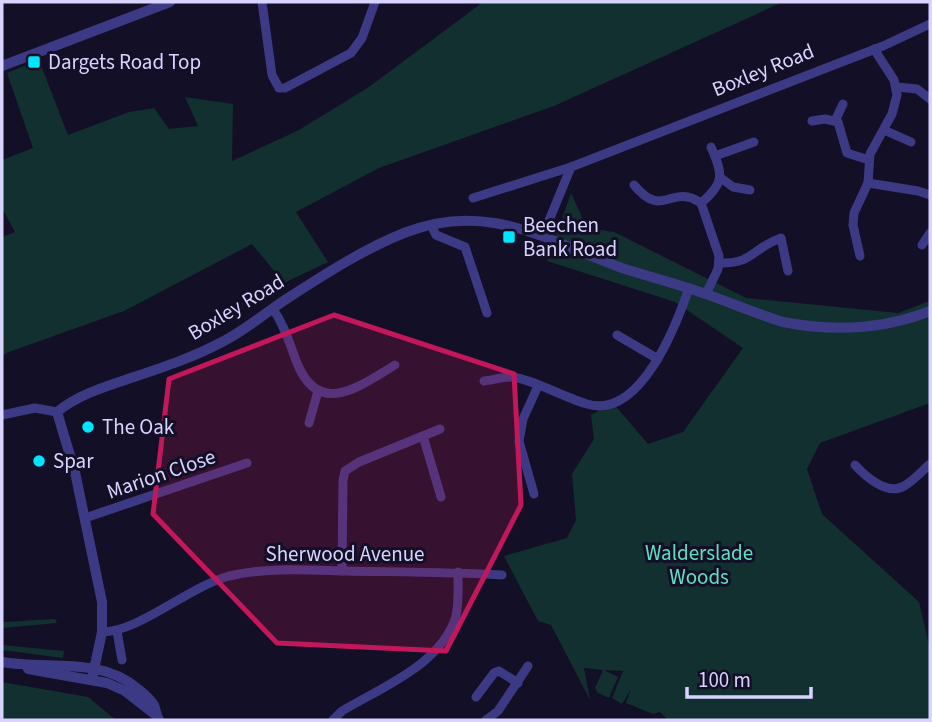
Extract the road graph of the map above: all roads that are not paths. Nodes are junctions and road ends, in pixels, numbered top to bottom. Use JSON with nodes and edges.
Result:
{"nodes":[{"id":1,"x":170,"y":2,"type":"edge"},
{"id":2,"x":262,"y":2,"type":"edge"},
{"id":3,"x":375,"y":2,"type":"edge"},
{"id":4,"x":930,"y":24,"type":"edge"},
{"id":5,"x":874,"y":49,"type":"junction"},
{"id":6,"x":2,"y":66,"type":"edge"},
{"id":7,"x":897,"y":87,"type":"junction"},
{"id":8,"x":930,"y":99,"type":"edge"},
{"id":9,"x":842,"y":104,"type":"dead end"},
{"id":10,"x":812,"y":121,"type":"dead end"},
{"id":11,"x":835,"y":121,"type":"junction"},
{"id":12,"x":884,"y":130,"type":"junction"},
{"id":13,"x":754,"y":142,"type":"dead end"},
{"id":14,"x":911,"y":142,"type":"dead end"},
{"id":15,"x":869,"y":160,"type":"junction"},
{"id":16,"x":571,"y":167,"type":"junction"},
{"id":17,"x":721,"y":178,"type":"junction"},
{"id":18,"x":869,"y":183,"type":"junction"},
{"id":19,"x":634,"y":185,"type":"dead end"},
{"id":20,"x":750,"y":190,"type":"dead end"},
{"id":21,"x":930,"y":195,"type":"edge"},
{"id":22,"x":473,"y":198,"type":"dead end"},
{"id":23,"x":701,"y":203,"type":"junction"},
{"id":24,"x":431,"y":225,"type":"junction"},
{"id":25,"x":930,"y":233,"type":"edge"},
{"id":26,"x":543,"y":235,"type":"junction"},
{"id":27,"x":922,"y":245,"type":"dead end"},
{"id":28,"x":860,"y":256,"type":"dead end"},
{"id":29,"x":719,"y":263,"type":"junction"},
{"id":30,"x":788,"y":271,"type":"dead end"},
{"id":31,"x":689,"y":288,"type":"junction"},
{"id":32,"x":706,"y":294,"type":"junction"},
{"id":33,"x":273,"y":309,"type":"junction"},
{"id":34,"x":930,"y":311,"type":"edge"},
{"id":35,"x":487,"y":313,"type":"dead end"},
{"id":36,"x":617,"y":335,"type":"dead end"},
{"id":37,"x":658,"y":359,"type":"junction"},
{"id":38,"x":395,"y":365,"type":"dead end"},
{"id":39,"x":484,"y":382,"type":"dead end"},
{"id":40,"x":538,"y":386,"type":"junction"},
{"id":41,"x":318,"y":391,"type":"junction"},
{"id":42,"x":57,"y":412,"type":"junction"},
{"id":43,"x":2,"y":415,"type":"edge"},
{"id":44,"x":309,"y":423,"type":"dead end"},
{"id":45,"x":440,"y":429,"type":"dead end"},
{"id":46,"x":423,"y":436,"type":"junction"},
{"id":47,"x":247,"y":463,"type":"dead end"},
{"id":48,"x":930,"y":464,"type":"edge"},
{"id":49,"x":855,"y":465,"type":"dead end"},
{"id":50,"x":534,"y":494,"type":"dead end"},
{"id":51,"x":441,"y":497,"type":"dead end"},
{"id":52,"x":85,"y":518,"type":"junction"},
{"id":53,"x":342,"y":571,"type":"junction"},
{"id":54,"x":458,"y":572,"type":"junction"},
{"id":55,"x":502,"y":575,"type":"dead end"},
{"id":56,"x":117,"y":631,"type":"junction"},
{"id":57,"x":102,"y":632,"type":"junction"},
{"id":58,"x":122,"y":660,"type":"dead end"},
{"id":59,"x":2,"y":662,"type":"edge"},
{"id":60,"x":528,"y":666,"type":"dead end"},
{"id":61,"x":93,"y":674,"type":"junction"},
{"id":62,"x":518,"y":683,"type":"junction"},
{"id":63,"x":476,"y":697,"type":"dead end"},
{"id":64,"x":158,"y":718,"type":"edge"},
{"id":65,"x":333,"y":720,"type":"edge"},
{"id":66,"x":486,"y":720,"type":"edge"}],
"edges":[{"from":1,"to":6,"type":"street"},
{"from":2,"to":3,"type":"street"},
{"from":4,"to":5,"type":"street","name":"Boxley Road"},
{"from":5,"to":7,"type":"street"},
{"from":5,"to":16,"type":"street","name":"Boxley Road"},
{"from":7,"to":8,"type":"street"},
{"from":7,"to":12,"type":"street"},
{"from":9,"to":11,"type":"street"},
{"from":10,"to":11,"type":"street"},
{"from":11,"to":15,"type":"street"},
{"from":12,"to":14,"type":"street"},
{"from":12,"to":15,"type":"street"},
{"from":13,"to":17,"type":"street"},
{"from":15,"to":18,"type":"street"},
{"from":16,"to":22,"type":"street","name":"Boxley Road"},
{"from":16,"to":26,"type":"street"},
{"from":17,"to":20,"type":"street"},
{"from":17,"to":23,"type":"street"},
{"from":18,"to":21,"type":"street"},
{"from":18,"to":28,"type":"street"},
{"from":19,"to":23,"type":"street"},
{"from":23,"to":29,"type":"street"},
{"from":24,"to":26,"type":"street"},
{"from":24,"to":33,"type":"street","name":"Boxley Road"},
{"from":24,"to":35,"type":"street"},
{"from":25,"to":27,"type":"street"},
{"from":26,"to":31,"type":"street"},
{"from":29,"to":30,"type":"street"},
{"from":29,"to":32,"type":"street"},
{"from":31,"to":32,"type":"street"},
{"from":31,"to":37,"type":"street"},
{"from":32,"to":34,"type":"street"},
{"from":33,"to":41,"type":"street"},
{"from":33,"to":42,"type":"street","name":"Boxley Road"},
{"from":36,"to":37,"type":"street"},
{"from":37,"to":40,"type":"street"},
{"from":38,"to":41,"type":"street"},
{"from":39,"to":40,"type":"street"},
{"from":40,"to":50,"type":"street"},
{"from":41,"to":44,"type":"street"},
{"from":42,"to":43,"type":"street"},
{"from":42,"to":52,"type":"street"},
{"from":45,"to":46,"type":"street"},
{"from":46,"to":51,"type":"street"},
{"from":46,"to":53,"type":"street"},
{"from":47,"to":52,"type":"street","name":"Marion Close"},
{"from":48,"to":49,"type":"street"},
{"from":52,"to":57,"type":"street"},
{"from":53,"to":54,"type":"street","name":"Sherwood Avenue"},
{"from":53,"to":56,"type":"street","name":"Sherwood Avenue"},
{"from":54,"to":55,"type":"street","name":"Sherwood Avenue"},
{"from":54,"to":65,"type":"street"},
{"from":56,"to":57,"type":"street","name":"Sherwood Avenue"},
{"from":56,"to":58,"type":"street"},
{"from":57,"to":61,"type":"street"},
{"from":59,"to":61,"type":"street"},
{"from":60,"to":62,"type":"street"},
{"from":61,"to":64,"type":"street"},
{"from":62,"to":63,"type":"street"},
{"from":62,"to":66,"type":"street"}]}
